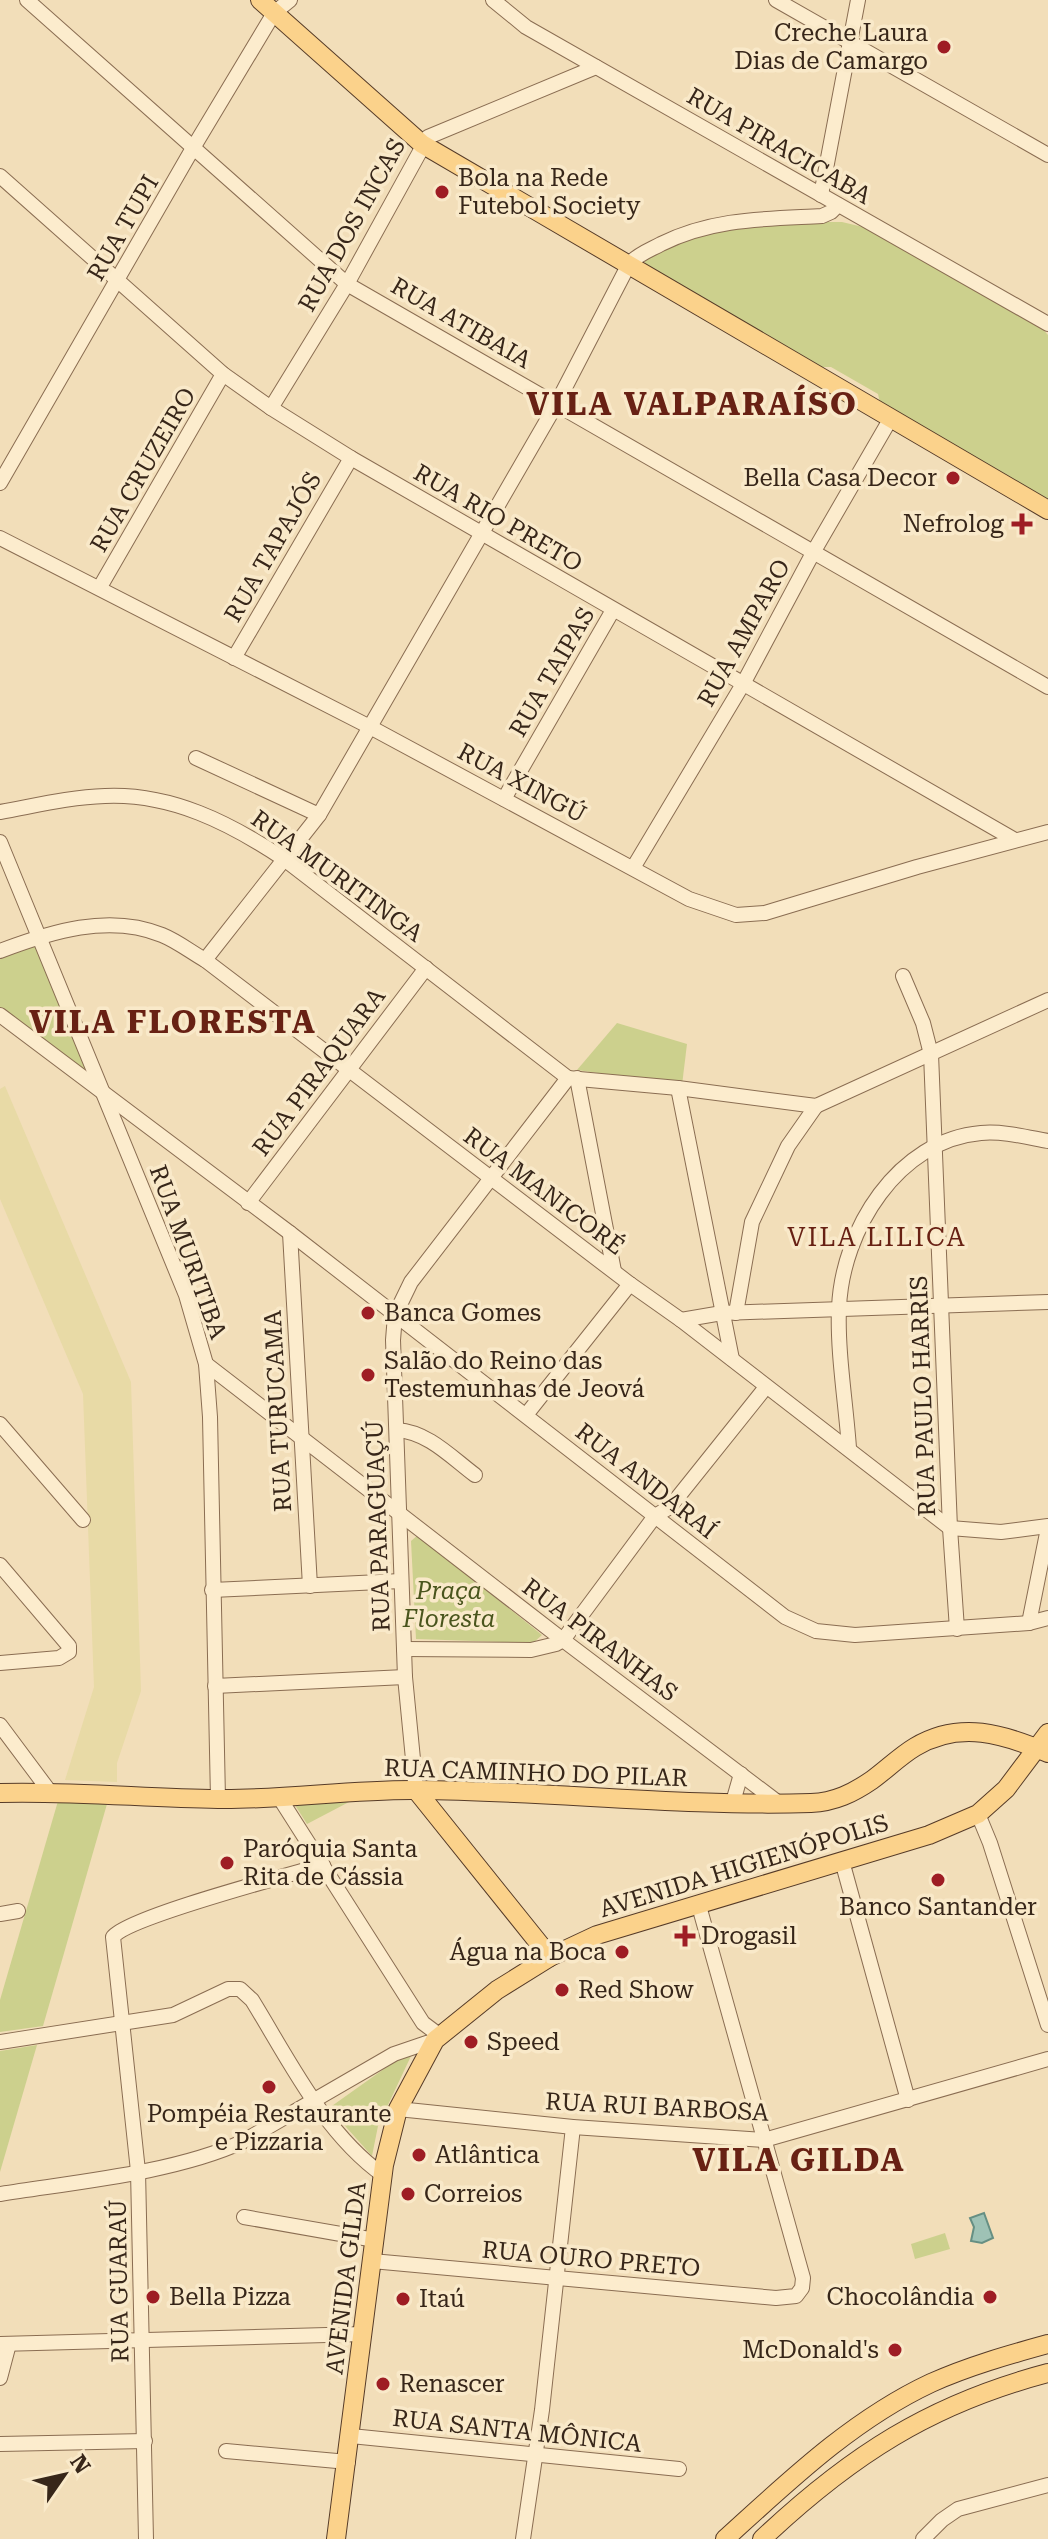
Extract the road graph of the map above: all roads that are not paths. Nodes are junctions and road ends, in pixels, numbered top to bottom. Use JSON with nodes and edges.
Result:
{"nodes":[{"id":1,"x":27,"y":0,"type":"edge"},
{"id":2,"x":260,"y":0,"type":"edge"},
{"id":3,"x":290,"y":0,"type":"edge"},
{"id":4,"x":493,"y":0,"type":"edge"},
{"id":5,"x":776,"y":0,"type":"edge"},
{"id":6,"x":858,"y":0,"type":"edge"},
{"id":7,"x":274,"y":13,"type":"junction"},
{"id":8,"x":850,"y":42,"type":"junction"},
{"id":9,"x":596,"y":67,"type":"junction"},
{"id":10,"x":422,"y":144,"type":"junction"},
{"id":11,"x":193,"y":148,"type":"junction"},
{"id":12,"x":1048,"y":155,"type":"edge"},
{"id":13,"x":0,"y":176,"type":"edge"},
{"id":14,"x":821,"y":195,"type":"junction"},
{"id":15,"x":838,"y":205,"type":"junction"},
{"id":16,"x":629,"y":264,"type":"junction"},
{"id":17,"x":118,"y":281,"type":"junction"},
{"id":18,"x":347,"y":284,"type":"junction"},
{"id":19,"x":1048,"y":324,"type":"edge"},
{"id":20,"x":223,"y":374,"type":"junction"},
{"id":21,"x":557,"y":403,"type":"junction"},
{"id":22,"x":271,"y":408,"type":"junction"},
{"id":23,"x":891,"y":418,"type":"junction"},
{"id":24,"x":351,"y":458,"type":"junction"},
{"id":25,"x":0,"y":483,"type":"edge"},
{"id":26,"x":1048,"y":510,"type":"edge"},
{"id":27,"x":481,"y":533,"type":"junction"},
{"id":28,"x":0,"y":538,"type":"edge"},
{"id":29,"x":814,"y":551,"type":"junction"},
{"id":30,"x":100,"y":587,"type":"junction"},
{"id":31,"x":613,"y":610,"type":"junction"},
{"id":32,"x":234,"y":658,"type":"junction"},
{"id":33,"x":743,"y":684,"type":"junction"},
{"id":34,"x":1048,"y":687,"type":"edge"},
{"id":35,"x":370,"y":727,"type":"junction"},
{"id":36,"x":196,"y":758,"type":"dead end"},
{"id":37,"x":504,"y":799,"type":"junction"},
{"id":38,"x":0,"y":812,"type":"edge"},
{"id":39,"x":319,"y":815,"type":"junction"},
{"id":40,"x":1048,"y":832,"type":"edge"},
{"id":41,"x":1015,"y":840,"type":"junction"},
{"id":42,"x":0,"y":842,"type":"edge"},
{"id":43,"x":284,"y":859,"type":"junction"},
{"id":44,"x":633,"y":868,"type":"junction"},
{"id":45,"x":38,"y":937,"type":"junction"},
{"id":46,"x":0,"y":951,"type":"edge"},
{"id":47,"x":205,"y":960,"type":"junction"},
{"id":48,"x":426,"y":968,"type":"junction"},
{"id":49,"x":903,"y":976,"type":"dead end"},
{"id":50,"x":1048,"y":1000,"type":"edge"},
{"id":51,"x":0,"y":1015,"type":"edge"},
{"id":52,"x":931,"y":1054,"type":"junction"},
{"id":53,"x":348,"y":1069,"type":"junction"},
{"id":54,"x":572,"y":1078,"type":"junction"},
{"id":55,"x":678,"y":1088,"type":"junction"},
{"id":56,"x":104,"y":1095,"type":"junction"},
{"id":57,"x":816,"y":1106,"type":"junction"},
{"id":58,"x":1048,"y":1141,"type":"edge"},
{"id":59,"x":936,"y":1145,"type":"junction"},
{"id":60,"x":491,"y":1179,"type":"junction"},
{"id":61,"x":248,"y":1203,"type":"junction"},
{"id":62,"x":290,"y":1233,"type":"junction"},
{"id":63,"x":614,"y":1271,"type":"junction"},
{"id":64,"x":630,"y":1284,"type":"junction"},
{"id":65,"x":1048,"y":1302,"type":"edge"},
{"id":66,"x":942,"y":1307,"type":"junction"},
{"id":67,"x":839,"y":1308,"type":"junction"},
{"id":68,"x":729,"y":1313,"type":"junction"},
{"id":69,"x":395,"y":1315,"type":"junction"},
{"id":70,"x":681,"y":1320,"type":"junction"},
{"id":71,"x":732,"y":1359,"type":"junction"},
{"id":72,"x":206,"y":1364,"type":"junction"},
{"id":73,"x":766,"y":1387,"type":"junction"},
{"id":74,"x":526,"y":1415,"type":"junction"},
{"id":75,"x":0,"y":1424,"type":"edge"},
{"id":76,"x":397,"y":1430,"type":"junction"},
{"id":77,"x":303,"y":1439,"type":"junction"},
{"id":78,"x":849,"y":1448,"type":"junction"},
{"id":79,"x":475,"y":1475,"type":"dead end"},
{"id":80,"x":401,"y":1514,"type":"junction"},
{"id":81,"x":655,"y":1516,"type":"junction"},
{"id":82,"x":83,"y":1520,"type":"dead end"},
{"id":83,"x":1048,"y":1527,"type":"edge"},
{"id":84,"x":950,"y":1528,"type":"junction"},
{"id":85,"x":0,"y":1565,"type":"edge"},
{"id":86,"x":401,"y":1581,"type":"junction"},
{"id":87,"x":310,"y":1586,"type":"junction"},
{"id":88,"x":212,"y":1590,"type":"junction"},
{"id":89,"x":1048,"y":1618,"type":"edge"},
{"id":90,"x":1029,"y":1623,"type":"junction"},
{"id":91,"x":957,"y":1629,"type":"junction"},
{"id":92,"x":563,"y":1640,"type":"junction"},
{"id":93,"x":404,"y":1649,"type":"junction"},
{"id":94,"x":0,"y":1663,"type":"edge"},
{"id":95,"x":405,"y":1677,"type":"junction"},
{"id":96,"x":215,"y":1686,"type":"junction"},
{"id":97,"x":0,"y":1725,"type":"edge"},
{"id":98,"x":1048,"y":1733,"type":"edge"},
{"id":99,"x":1042,"y":1750,"type":"edge"},
{"id":100,"x":741,"y":1774,"type":"junction"},
{"id":101,"x":416,"y":1790,"type":"junction"},
{"id":102,"x":50,"y":1792,"type":"junction"},
{"id":103,"x":0,"y":1793,"type":"edge"},
{"id":104,"x":279,"y":1797,"type":"junction"},
{"id":105,"x":218,"y":1799,"type":"junction"},
{"id":106,"x":733,"y":1802,"type":"junction"},
{"id":107,"x":780,"y":1804,"type":"junction"},
{"id":108,"x":978,"y":1814,"type":"junction"},
{"id":109,"x":842,"y":1861,"type":"junction"},
{"id":110,"x":323,"y":1865,"type":"junction"},
{"id":111,"x":699,"y":1906,"type":"junction"},
{"id":112,"x":18,"y":1911,"type":"dead end"},
{"id":113,"x":0,"y":1914,"type":"edge"},
{"id":114,"x":550,"y":1957,"type":"junction"},
{"id":115,"x":124,"y":2023,"type":"junction"},
{"id":116,"x":1048,"y":2025,"type":"edge"},
{"id":117,"x":437,"y":2037,"type":"junction"},
{"id":118,"x":0,"y":2042,"type":"edge"},
{"id":119,"x":1048,"y":2059,"type":"edge"},
{"id":120,"x":314,"y":2099,"type":"junction"},
{"id":121,"x":908,"y":2100,"type":"junction"},
{"id":122,"x":398,"y":2109,"type":"junction"},
{"id":123,"x":573,"y":2127,"type":"junction"},
{"id":124,"x":764,"y":2140,"type":"junction"},
{"id":125,"x":138,"y":2171,"type":"junction"},
{"id":126,"x":383,"y":2175,"type":"junction"},
{"id":127,"x":0,"y":2194,"type":"edge"},
{"id":128,"x":244,"y":2217,"type":"dead end"},
{"id":129,"x":375,"y":2240,"type":"junction"},
{"id":130,"x":372,"y":2261,"type":"junction"},
{"id":131,"x":557,"y":2277,"type":"junction"},
{"id":132,"x":363,"y":2334,"type":"junction"},
{"id":133,"x":142,"y":2341,"type":"junction"},
{"id":134,"x":4,"y":2344,"type":"edge"},
{"id":135,"x":1048,"y":2344,"type":"edge"},
{"id":136,"x":1048,"y":2373,"type":"edge"},
{"id":137,"x":0,"y":2378,"type":"edge"},
{"id":138,"x":351,"y":2436,"type":"junction"},
{"id":139,"x":145,"y":2441,"type":"junction"},
{"id":140,"x":0,"y":2444,"type":"edge"},
{"id":141,"x":226,"y":2451,"type":"dead end"},
{"id":142,"x":535,"y":2455,"type":"junction"},
{"id":143,"x":348,"y":2462,"type":"junction"},
{"id":144,"x":679,"y":2469,"type":"dead end"},
{"id":145,"x":1048,"y":2485,"type":"edge"},
{"id":146,"x":146,"y":2539,"type":"edge"},
{"id":147,"x":336,"y":2539,"type":"edge"},
{"id":148,"x":523,"y":2539,"type":"edge"},
{"id":149,"x":725,"y":2539,"type":"edge"},
{"id":150,"x":762,"y":2539,"type":"edge"},
{"id":151,"x":923,"y":2539,"type":"edge"}],
"edges":[{"from":1,"to":11,"type":"street","name":"RUA ATIBAIA"},
{"from":2,"to":7,"type":"main road"},
{"from":3,"to":7,"type":"street","name":"RUA TUPI"},
{"from":4,"to":9,"type":"street","name":"RUA PIRACICABA"},
{"from":5,"to":8,"type":"street"},
{"from":6,"to":8,"type":"street"},
{"from":7,"to":10,"type":"main road"},
{"from":7,"to":11,"type":"street","name":"RUA TUPI"},
{"from":8,"to":12,"type":"street"},
{"from":8,"to":14,"type":"street"},
{"from":9,"to":10,"type":"street","name":"RUA DOS INCAS"},
{"from":9,"to":14,"type":"street","name":"RUA PIRACICABA"},
{"from":10,"to":16,"type":"main road"},
{"from":10,"to":18,"type":"street","name":"RUA DOS INCAS"},
{"from":11,"to":17,"type":"street","name":"RUA TUPI"},
{"from":11,"to":18,"type":"street","name":"RUA ATIBAIA"},
{"from":13,"to":17,"type":"street","name":"RUA RIO PRETO"},
{"from":14,"to":15,"type":"street","name":"RUA PIRACICABA"},
{"from":15,"to":16,"type":"street"},
{"from":15,"to":19,"type":"street","name":"RUA PIRACICABA"},
{"from":16,"to":21,"type":"street"},
{"from":16,"to":23,"type":"main road"},
{"from":17,"to":20,"type":"street","name":"RUA RIO PRETO"},
{"from":17,"to":25,"type":"street","name":"RUA TUPI"},
{"from":18,"to":21,"type":"street","name":"RUA ATIBAIA"},
{"from":18,"to":22,"type":"street","name":"RUA DOS INCAS"},
{"from":20,"to":22,"type":"street","name":"RUA RIO PRETO"},
{"from":20,"to":30,"type":"street","name":"RUA CRUZEIRO"},
{"from":21,"to":27,"type":"street"},
{"from":21,"to":29,"type":"street","name":"RUA ATIBAIA"},
{"from":22,"to":24,"type":"street","name":"RUA RIO PRETO"},
{"from":23,"to":26,"type":"main road"},
{"from":23,"to":29,"type":"street","name":"RUA AMPARO"},
{"from":24,"to":27,"type":"street","name":"RUA RIO PRETO"},
{"from":24,"to":32,"type":"street","name":"RUA TAPAJÓS"},
{"from":27,"to":31,"type":"street","name":"RUA RIO PRETO"},
{"from":27,"to":35,"type":"street"},
{"from":28,"to":30,"type":"street","name":"RUA XINGÚ"},
{"from":29,"to":33,"type":"street","name":"RUA AMPARO"},
{"from":29,"to":34,"type":"street","name":"RUA ATIBAIA"},
{"from":30,"to":32,"type":"street","name":"RUA XINGÚ"},
{"from":31,"to":33,"type":"street","name":"RUA RIO PRETO"},
{"from":31,"to":37,"type":"street","name":"RUA TAIPAS"},
{"from":32,"to":35,"type":"street","name":"RUA XINGÚ"},
{"from":33,"to":41,"type":"street","name":"RUA RIO PRETO"},
{"from":33,"to":44,"type":"street","name":"RUA AMPARO"},
{"from":35,"to":37,"type":"street","name":"RUA XINGÚ"},
{"from":35,"to":39,"type":"street"},
{"from":36,"to":39,"type":"street"},
{"from":37,"to":44,"type":"street","name":"RUA XINGÚ"},
{"from":38,"to":43,"type":"street","name":"RUA MURITINGA"},
{"from":39,"to":43,"type":"street"},
{"from":40,"to":41,"type":"street","name":"RUA XINGÚ"},
{"from":41,"to":44,"type":"street","name":"RUA XINGÚ"},
{"from":42,"to":45,"type":"street","name":"RUA MURITIBA"},
{"from":43,"to":47,"type":"street"},
{"from":43,"to":48,"type":"street","name":"RUA MURITINGA"},
{"from":45,"to":46,"type":"street","name":"RUA MANICORÉ"},
{"from":45,"to":47,"type":"street","name":"RUA MANICORÉ"},
{"from":45,"to":56,"type":"street","name":"RUA MURITIBA"},
{"from":47,"to":53,"type":"street","name":"RUA MANICORÉ"},
{"from":48,"to":53,"type":"street","name":"RUA PIRAQUARA"},
{"from":48,"to":54,"type":"street","name":"RUA MURITINGA"},
{"from":49,"to":52,"type":"street","name":"RUA PAULO HARRIS"},
{"from":50,"to":52,"type":"street"},
{"from":51,"to":56,"type":"street","name":"RUA ANDARAÍ"},
{"from":52,"to":57,"type":"street"},
{"from":52,"to":59,"type":"street","name":"RUA PAULO HARRIS"},
{"from":53,"to":60,"type":"street","name":"RUA MANICORÉ"},
{"from":53,"to":61,"type":"street","name":"RUA PIRAQUARA"},
{"from":54,"to":55,"type":"street"},
{"from":54,"to":60,"type":"street","name":"RUA PARAGUAÇÚ"},
{"from":54,"to":63,"type":"street"},
{"from":55,"to":57,"type":"street"},
{"from":55,"to":68,"type":"street"},
{"from":56,"to":61,"type":"street","name":"RUA ANDARAÍ"},
{"from":56,"to":72,"type":"street","name":"RUA MURITIBA"},
{"from":57,"to":68,"type":"street"},
{"from":58,"to":59,"type":"street"},
{"from":59,"to":66,"type":"street","name":"RUA PAULO HARRIS"},
{"from":59,"to":67,"type":"street"},
{"from":60,"to":63,"type":"street","name":"RUA MANICORÉ"},
{"from":60,"to":69,"type":"street","name":"RUA PARAGUAÇÚ"},
{"from":61,"to":62,"type":"street","name":"RUA ANDARAÍ"},
{"from":62,"to":69,"type":"street","name":"RUA ANDARAÍ"},
{"from":62,"to":77,"type":"street","name":"RUA TURUCAMA"},
{"from":63,"to":64,"type":"street","name":"RUA MANICORÉ"},
{"from":64,"to":70,"type":"street","name":"RUA MANICORÉ"},
{"from":64,"to":74,"type":"street"},
{"from":65,"to":66,"type":"street"},
{"from":66,"to":67,"type":"street"},
{"from":66,"to":84,"type":"street","name":"RUA PAULO HARRIS"},
{"from":67,"to":68,"type":"street"},
{"from":67,"to":78,"type":"street"},
{"from":68,"to":70,"type":"street"},
{"from":68,"to":71,"type":"street"},
{"from":69,"to":74,"type":"street","name":"RUA ANDARAÍ"},
{"from":69,"to":76,"type":"street","name":"RUA PARAGUAÇÚ"},
{"from":70,"to":71,"type":"street","name":"RUA MANICORÉ"},
{"from":71,"to":73,"type":"street","name":"RUA MANICORÉ"},
{"from":72,"to":77,"type":"street","name":"RUA PIRANHAS"},
{"from":72,"to":88,"type":"street","name":"RUA MURITIBA"},
{"from":73,"to":78,"type":"street","name":"RUA MANICORÉ"},
{"from":73,"to":81,"type":"street"},
{"from":74,"to":81,"type":"street","name":"RUA ANDARAÍ"},
{"from":75,"to":82,"type":"street"},
{"from":76,"to":79,"type":"street"},
{"from":76,"to":80,"type":"street","name":"RUA PARAGUAÇÚ"},
{"from":77,"to":80,"type":"street","name":"RUA PIRANHAS"},
{"from":77,"to":87,"type":"street","name":"RUA TURUCAMA"},
{"from":78,"to":84,"type":"street","name":"RUA MANICORÉ"},
{"from":80,"to":86,"type":"street","name":"RUA PARAGUAÇÚ"},
{"from":80,"to":92,"type":"street","name":"RUA PIRANHAS"},
{"from":81,"to":91,"type":"street","name":"RUA ANDARAÍ"},
{"from":81,"to":92,"type":"street"},
{"from":83,"to":84,"type":"street"},
{"from":83,"to":90,"type":"street"},
{"from":84,"to":91,"type":"street","name":"RUA PAULO HARRIS"},
{"from":85,"to":94,"type":"street"},
{"from":86,"to":87,"type":"street"},
{"from":86,"to":93,"type":"street","name":"RUA PARAGUAÇÚ"},
{"from":87,"to":88,"type":"street"},
{"from":88,"to":96,"type":"street","name":"RUA MURITIBA"},
{"from":89,"to":90,"type":"street","name":"RUA ANDARAÍ"},
{"from":90,"to":91,"type":"street","name":"RUA ANDARAÍ"},
{"from":92,"to":93,"type":"street"},
{"from":92,"to":100,"type":"street","name":"RUA PIRANHAS"},
{"from":93,"to":95,"type":"street","name":"RUA PARAGUAÇÚ"},
{"from":95,"to":96,"type":"street"},
{"from":95,"to":101,"type":"street","name":"RUA PARAGUAÇÚ"},
{"from":96,"to":105,"type":"street","name":"RUA MURITIBA"},
{"from":97,"to":102,"type":"street"},
{"from":98,"to":99,"type":"main road","name":"AVENIDA HIGIENÓPOLIS"},
{"from":99,"to":107,"type":"main road","name":"RUA CAMINHO DO PILAR"},
{"from":99,"to":108,"type":"main road","name":"AVENIDA HIGIENÓPOLIS"},
{"from":100,"to":106,"type":"street"},
{"from":100,"to":107,"type":"street","name":"RUA PIRANHAS"},
{"from":101,"to":104,"type":"main road","name":"RUA CAMINHO DO PILAR"},
{"from":101,"to":106,"type":"main road","name":"RUA CAMINHO DO PILAR"},
{"from":101,"to":114,"type":"main road"},
{"from":102,"to":103,"type":"main road","name":"RUA CAMINHO DO PILAR"},
{"from":102,"to":105,"type":"main road","name":"RUA CAMINHO DO PILAR"},
{"from":104,"to":105,"type":"main road","name":"RUA CAMINHO DO PILAR"},
{"from":104,"to":110,"type":"street"},
{"from":106,"to":107,"type":"main road","name":"RUA CAMINHO DO PILAR"},
{"from":108,"to":109,"type":"main road","name":"AVENIDA HIGIENÓPOLIS"},
{"from":108,"to":116,"type":"street"},
{"from":109,"to":111,"type":"main road","name":"AVENIDA HIGIENÓPOLIS"},
{"from":109,"to":121,"type":"street"},
{"from":110,"to":115,"type":"street","name":"RUA GUARAÚ"},
{"from":110,"to":117,"type":"street"},
{"from":111,"to":114,"type":"main road","name":"AVENIDA HIGIENÓPOLIS"},
{"from":111,"to":124,"type":"street"},
{"from":112,"to":113,"type":"street"},
{"from":114,"to":117,"type":"main road","name":"AVENIDA HIGIENÓPOLIS"},
{"from":115,"to":118,"type":"street"},
{"from":115,"to":120,"type":"street"},
{"from":115,"to":125,"type":"street","name":"RUA GUARAÚ"},
{"from":117,"to":120,"type":"street","name":"AVENIDA HIGIENÓPOLIS"},
{"from":117,"to":122,"type":"main road","name":"AVENIDA GILDA"},
{"from":119,"to":121,"type":"street","name":"RUA RUI BARBOSA"},
{"from":120,"to":125,"type":"street","name":"AVENIDA HIGIENÓPOLIS"},
{"from":120,"to":126,"type":"street"},
{"from":121,"to":124,"type":"street","name":"RUA RUI BARBOSA"},
{"from":122,"to":123,"type":"street","name":"RUA RUI BARBOSA"},
{"from":122,"to":126,"type":"main road","name":"AVENIDA GILDA"},
{"from":123,"to":124,"type":"street","name":"RUA RUI BARBOSA"},
{"from":123,"to":131,"type":"street"},
{"from":124,"to":131,"type":"street","name":"RUA OURO PRETO"},
{"from":125,"to":127,"type":"street","name":"AVENIDA HIGIENÓPOLIS"},
{"from":125,"to":133,"type":"street","name":"RUA GUARAÚ"},
{"from":126,"to":129,"type":"main road","name":"AVENIDA GILDA"},
{"from":128,"to":129,"type":"street"},
{"from":129,"to":130,"type":"main road","name":"AVENIDA GILDA"},
{"from":130,"to":131,"type":"street","name":"RUA OURO PRETO"},
{"from":130,"to":132,"type":"main road","name":"AVENIDA GILDA"},
{"from":131,"to":142,"type":"street"},
{"from":132,"to":133,"type":"street"},
{"from":132,"to":138,"type":"main road","name":"AVENIDA GILDA"},
{"from":133,"to":134,"type":"street"},
{"from":133,"to":139,"type":"street","name":"RUA GUARAÚ"},
{"from":134,"to":137,"type":"street"},
{"from":135,"to":149,"type":"main road"},
{"from":136,"to":150,"type":"main road"},
{"from":138,"to":142,"type":"street","name":"RUA SANTA MÔNICA"},
{"from":138,"to":143,"type":"main road","name":"AVENIDA GILDA"},
{"from":139,"to":140,"type":"street"},
{"from":139,"to":146,"type":"street","name":"RUA GUARAÚ"},
{"from":141,"to":143,"type":"street"},
{"from":142,"to":144,"type":"street","name":"RUA SANTA MÔNICA"},
{"from":142,"to":148,"type":"street"},
{"from":143,"to":147,"type":"main road","name":"AVENIDA GILDA"},
{"from":145,"to":151,"type":"street"}]}
